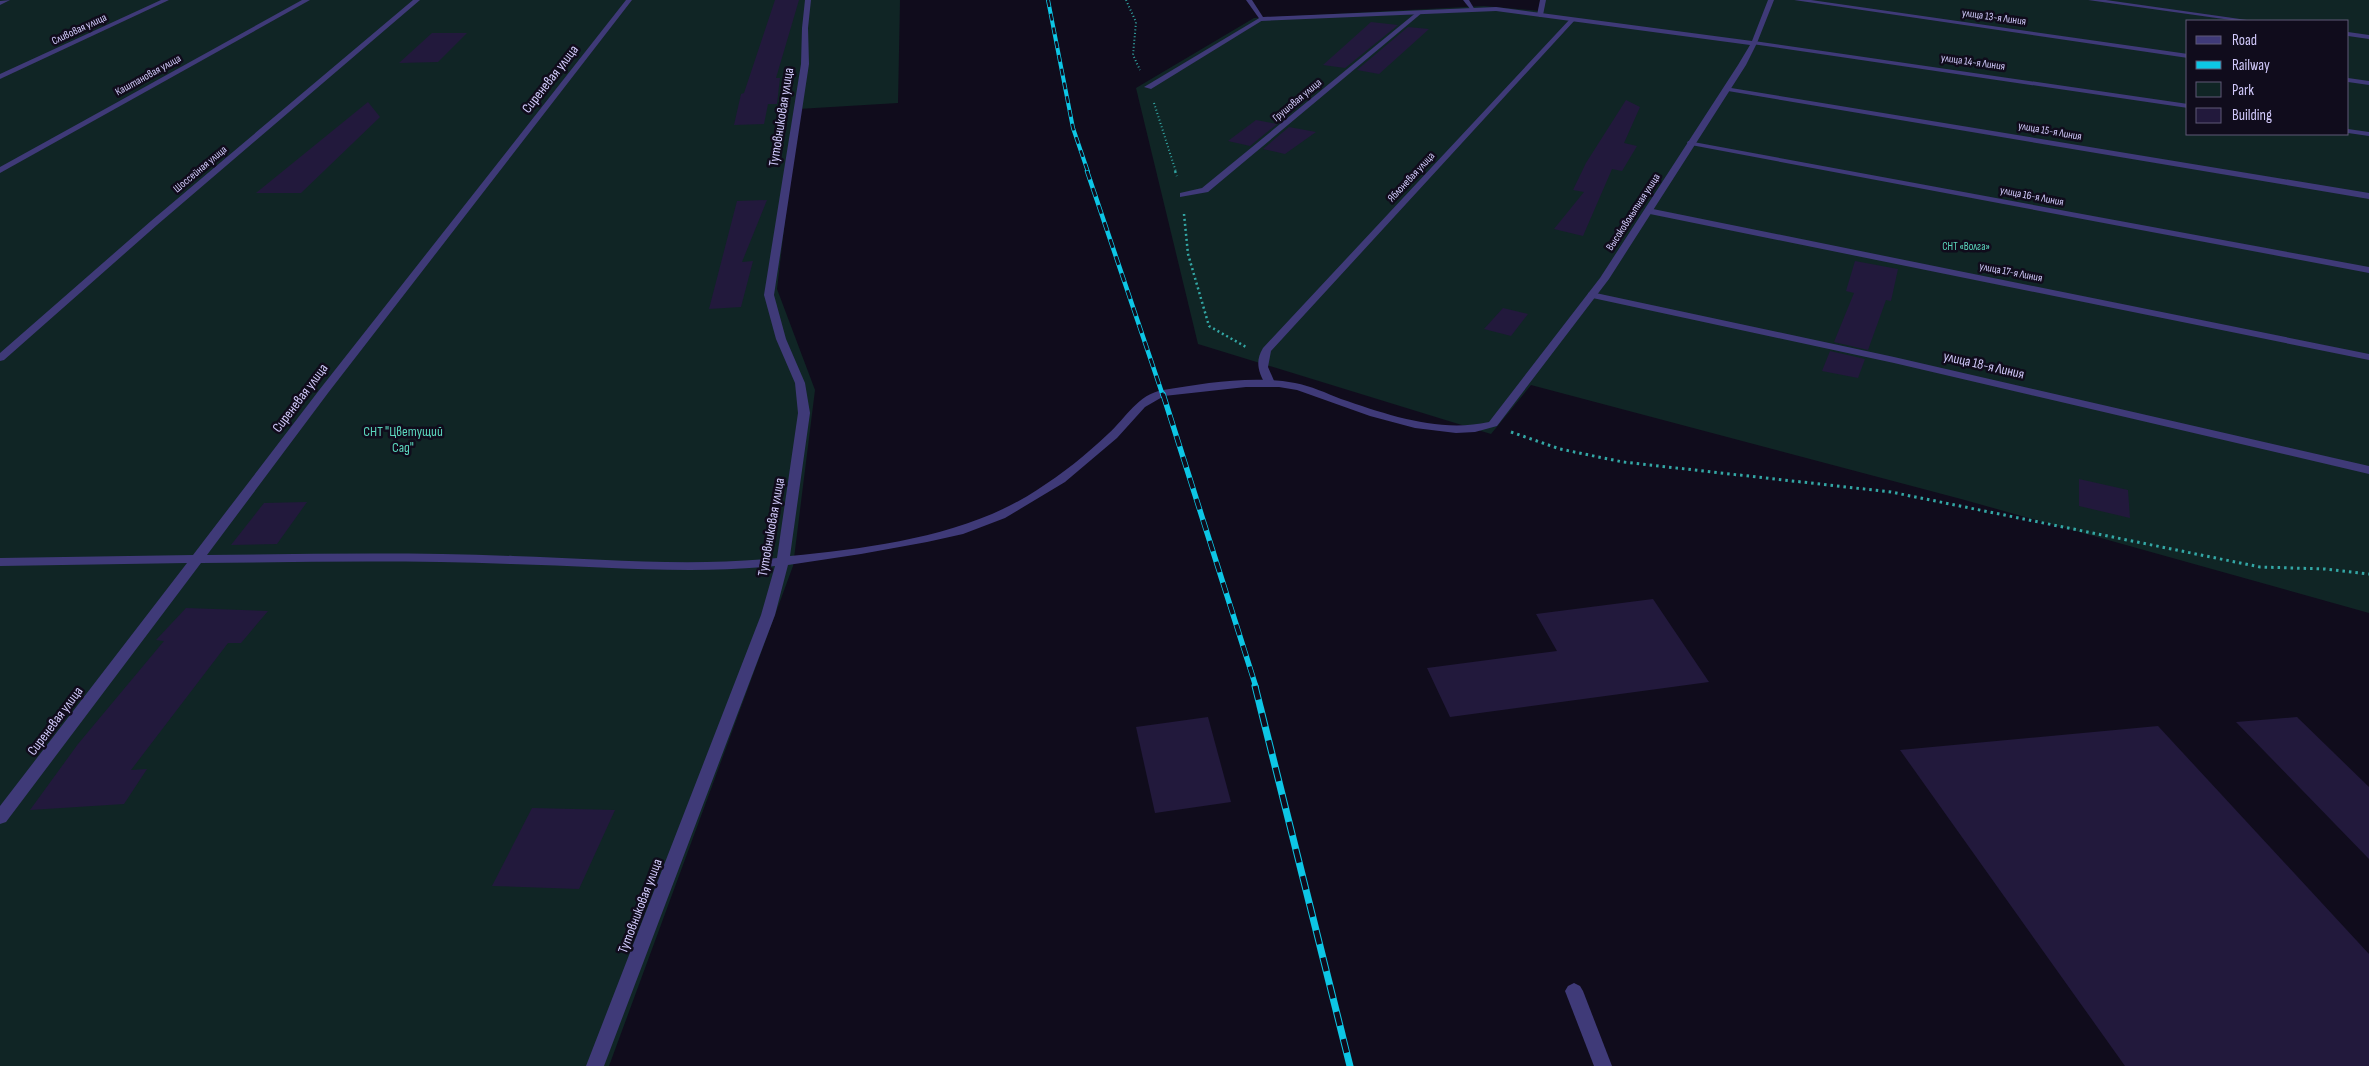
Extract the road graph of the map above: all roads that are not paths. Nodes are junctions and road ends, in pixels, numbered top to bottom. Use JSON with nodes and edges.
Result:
{"nodes":[{"id":1,"x":7,"y":0,"type":"edge"},
{"id":2,"x":166,"y":0,"type":"edge"},
{"id":3,"x":307,"y":0,"type":"edge"},
{"id":4,"x":417,"y":0,"type":"edge"},
{"id":5,"x":630,"y":0,"type":"edge"},
{"id":6,"x":808,"y":0,"type":"edge"},
{"id":7,"x":1249,"y":0,"type":"edge"},
{"id":8,"x":1466,"y":0,"type":"edge"},
{"id":9,"x":1543,"y":0,"type":"edge"},
{"id":10,"x":1771,"y":0,"type":"edge"},
{"id":11,"x":1797,"y":0,"type":"edge"},
{"id":12,"x":2091,"y":0,"type":"edge"},
{"id":13,"x":0,"y":3,"type":"edge"},
{"id":14,"x":1473,"y":9,"type":"junction"},
{"id":15,"x":1420,"y":12,"type":"junction"},
{"id":16,"x":1540,"y":14,"type":"junction"},
{"id":17,"x":1260,"y":19,"type":"junction"},
{"id":18,"x":1572,"y":20,"type":"junction"},
{"id":19,"x":2243,"y":20,"type":"edge"},
{"id":20,"x":2349,"y":34,"type":"edge"},
{"id":21,"x":2369,"y":37,"type":"edge"},
{"id":22,"x":1754,"y":43,"type":"junction"},
{"id":23,"x":2186,"y":56,"type":"edge"},
{"id":24,"x":0,"y":77,"type":"edge"},
{"id":25,"x":2349,"y":80,"type":"edge"},
{"id":26,"x":2369,"y":83,"type":"edge"},
{"id":27,"x":1148,"y":87,"type":"dead end"},
{"id":28,"x":1728,"y":89,"type":"junction"},
{"id":29,"x":2186,"y":106,"type":"edge"},
{"id":30,"x":2349,"y":130,"type":"edge"},
{"id":31,"x":2369,"y":134,"type":"edge"},
{"id":32,"x":1690,"y":143,"type":"junction"},
{"id":33,"x":0,"y":170,"type":"edge"},
{"id":34,"x":1182,"y":195,"type":"dead end"},
{"id":35,"x":2369,"y":196,"type":"edge"},
{"id":36,"x":1648,"y":211,"type":"junction"},
{"id":37,"x":2369,"y":270,"type":"edge"},
{"id":38,"x":1591,"y":295,"type":"junction"},
{"id":39,"x":0,"y":358,"type":"edge"},
{"id":40,"x":2369,"y":358,"type":"edge"},
{"id":41,"x":1270,"y":384,"type":"junction"},
{"id":42,"x":2369,"y":470,"type":"edge"},
{"id":43,"x":199,"y":557,"type":"junction"},
{"id":44,"x":783,"y":561,"type":"junction"},
{"id":45,"x":0,"y":562,"type":"edge"},
{"id":46,"x":0,"y":818,"type":"edge"},
{"id":47,"x":1574,"y":991,"type":"dead end"},
{"id":48,"x":596,"y":1066,"type":"edge"},
{"id":49,"x":1603,"y":1066,"type":"edge"}],
"edges":[{"from":1,"to":13,"type":"street"},
{"from":2,"to":24,"type":"street","name":"Сливовая улица"},
{"from":3,"to":33,"type":"street","name":"Каштановая улица"},
{"from":4,"to":39,"type":"street","name":"Шоссейная улица"},
{"from":5,"to":43,"type":"street","name":"Сиреневая улица"},
{"from":6,"to":44,"type":"street","name":"Тутовниковая улица"},
{"from":7,"to":17,"type":"street"},
{"from":8,"to":14,"type":"street"},
{"from":9,"to":16,"type":"street"},
{"from":10,"to":22,"type":"street","name":"Высоковольтная улица"},
{"from":11,"to":23,"type":"street","name":"улица 13-я Линия"},
{"from":12,"to":19,"type":"street"},
{"from":14,"to":15,"type":"street","name":"улица 14-я Линия"},
{"from":14,"to":16,"type":"street","name":"улица 14-я Линия"},
{"from":15,"to":17,"type":"street","name":"улица 14-я Линия"},
{"from":15,"to":34,"type":"street","name":"Грушовая улица"},
{"from":16,"to":18,"type":"street","name":"улица 14-я Линия"},
{"from":17,"to":27,"type":"street"},
{"from":18,"to":22,"type":"street","name":"улица 14-я Линия"},
{"from":18,"to":41,"type":"street","name":"Яблоневая улица"},
{"from":20,"to":21,"type":"street"},
{"from":22,"to":28,"type":"street","name":"Высоковольтная улица"},
{"from":22,"to":29,"type":"street","name":"улица 14-я Линия"},
{"from":25,"to":26,"type":"street"},
{"from":28,"to":32,"type":"street","name":"Высоковольтная улица"},
{"from":28,"to":35,"type":"street","name":"улица 15-я Линия"},
{"from":30,"to":31,"type":"street"},
{"from":32,"to":36,"type":"street","name":"Высоковольтная улица"},
{"from":32,"to":37,"type":"street","name":"улица 16-я Линия"},
{"from":36,"to":38,"type":"street","name":"Высоковольтная улица"},
{"from":36,"to":40,"type":"street","name":"улица 17-я Линия"},
{"from":38,"to":41,"type":"street","name":"Высоковольтная улица"},
{"from":38,"to":42,"type":"street","name":"улица 18-я Линия"},
{"from":41,"to":44,"type":"street"},
{"from":43,"to":44,"type":"street"},
{"from":43,"to":45,"type":"street"},
{"from":43,"to":46,"type":"street","name":"Сиреневая улица"},
{"from":44,"to":48,"type":"street","name":"Тутовниковая улица"},
{"from":47,"to":49,"type":"street"}]}
